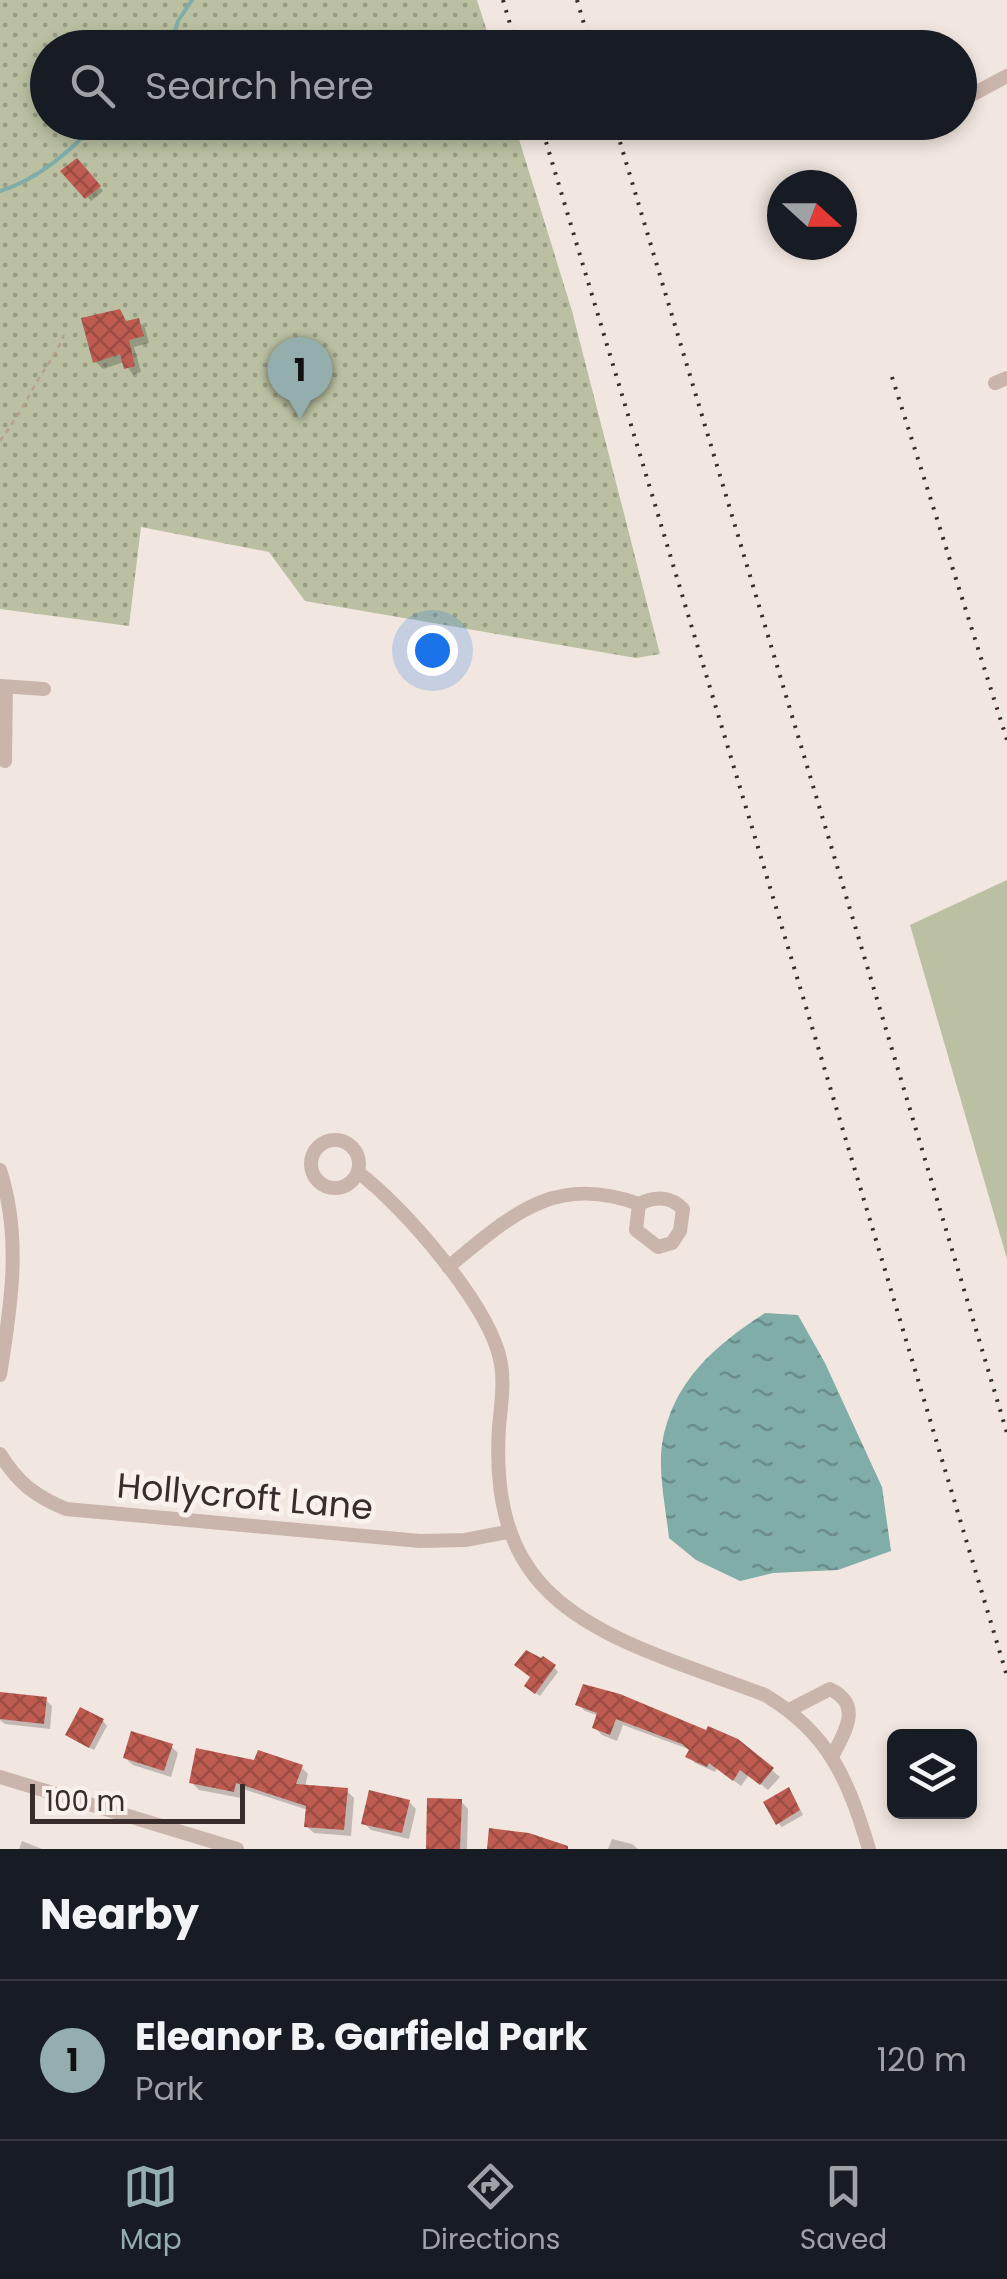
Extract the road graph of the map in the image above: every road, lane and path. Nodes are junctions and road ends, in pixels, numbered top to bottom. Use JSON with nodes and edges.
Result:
{"nodes":[{"id":1,"x":1007,"y":76,"type":"edge"},
{"id":2,"x":977,"y":92,"type":"edge"},
{"id":3,"x":64,"y":335,"type":"dead end"},
{"id":4,"x":0,"y":440,"type":"edge"},
{"id":5,"x":3,"y":686,"type":"edge"},
{"id":6,"x":44,"y":689,"type":"dead end"},
{"id":7,"x":5,"y":761,"type":"dead end"},
{"id":8,"x":0,"y":1170,"type":"edge"},
{"id":9,"x":358,"y":1173,"type":"dead end"},
{"id":10,"x":640,"y":1204,"type":"dead end"},
{"id":11,"x":448,"y":1267,"type":"junction"},
{"id":12,"x":0,"y":1375,"type":"edge"},
{"id":13,"x":0,"y":1454,"type":"edge"},
{"id":14,"x":507,"y":1532,"type":"junction"},
{"id":15,"x":789,"y":1710,"type":"junction"},
{"id":16,"x":832,"y":1755,"type":"junction"},
{"id":17,"x":0,"y":1777,"type":"edge"},
{"id":18,"x":236,"y":1849,"type":"edge"},
{"id":19,"x":869,"y":1849,"type":"edge"}],
"edges":[{"from":1,"to":2,"type":"street"},
{"from":3,"to":4,"type":"path"},
{"from":5,"to":6,"type":"street"},
{"from":5,"to":7,"type":"street"},
{"from":8,"to":12,"type":"street"},
{"from":9,"to":11,"type":"street"},
{"from":10,"to":11,"type":"street"},
{"from":11,"to":14,"type":"street"},
{"from":13,"to":14,"type":"street","name":"Hollycroft Lane"},
{"from":14,"to":15,"type":"street"},
{"from":15,"to":16,"type":"street"},
{"from":15,"to":16,"type":"street"},
{"from":16,"to":19,"type":"street"},
{"from":17,"to":18,"type":"street"}]}
